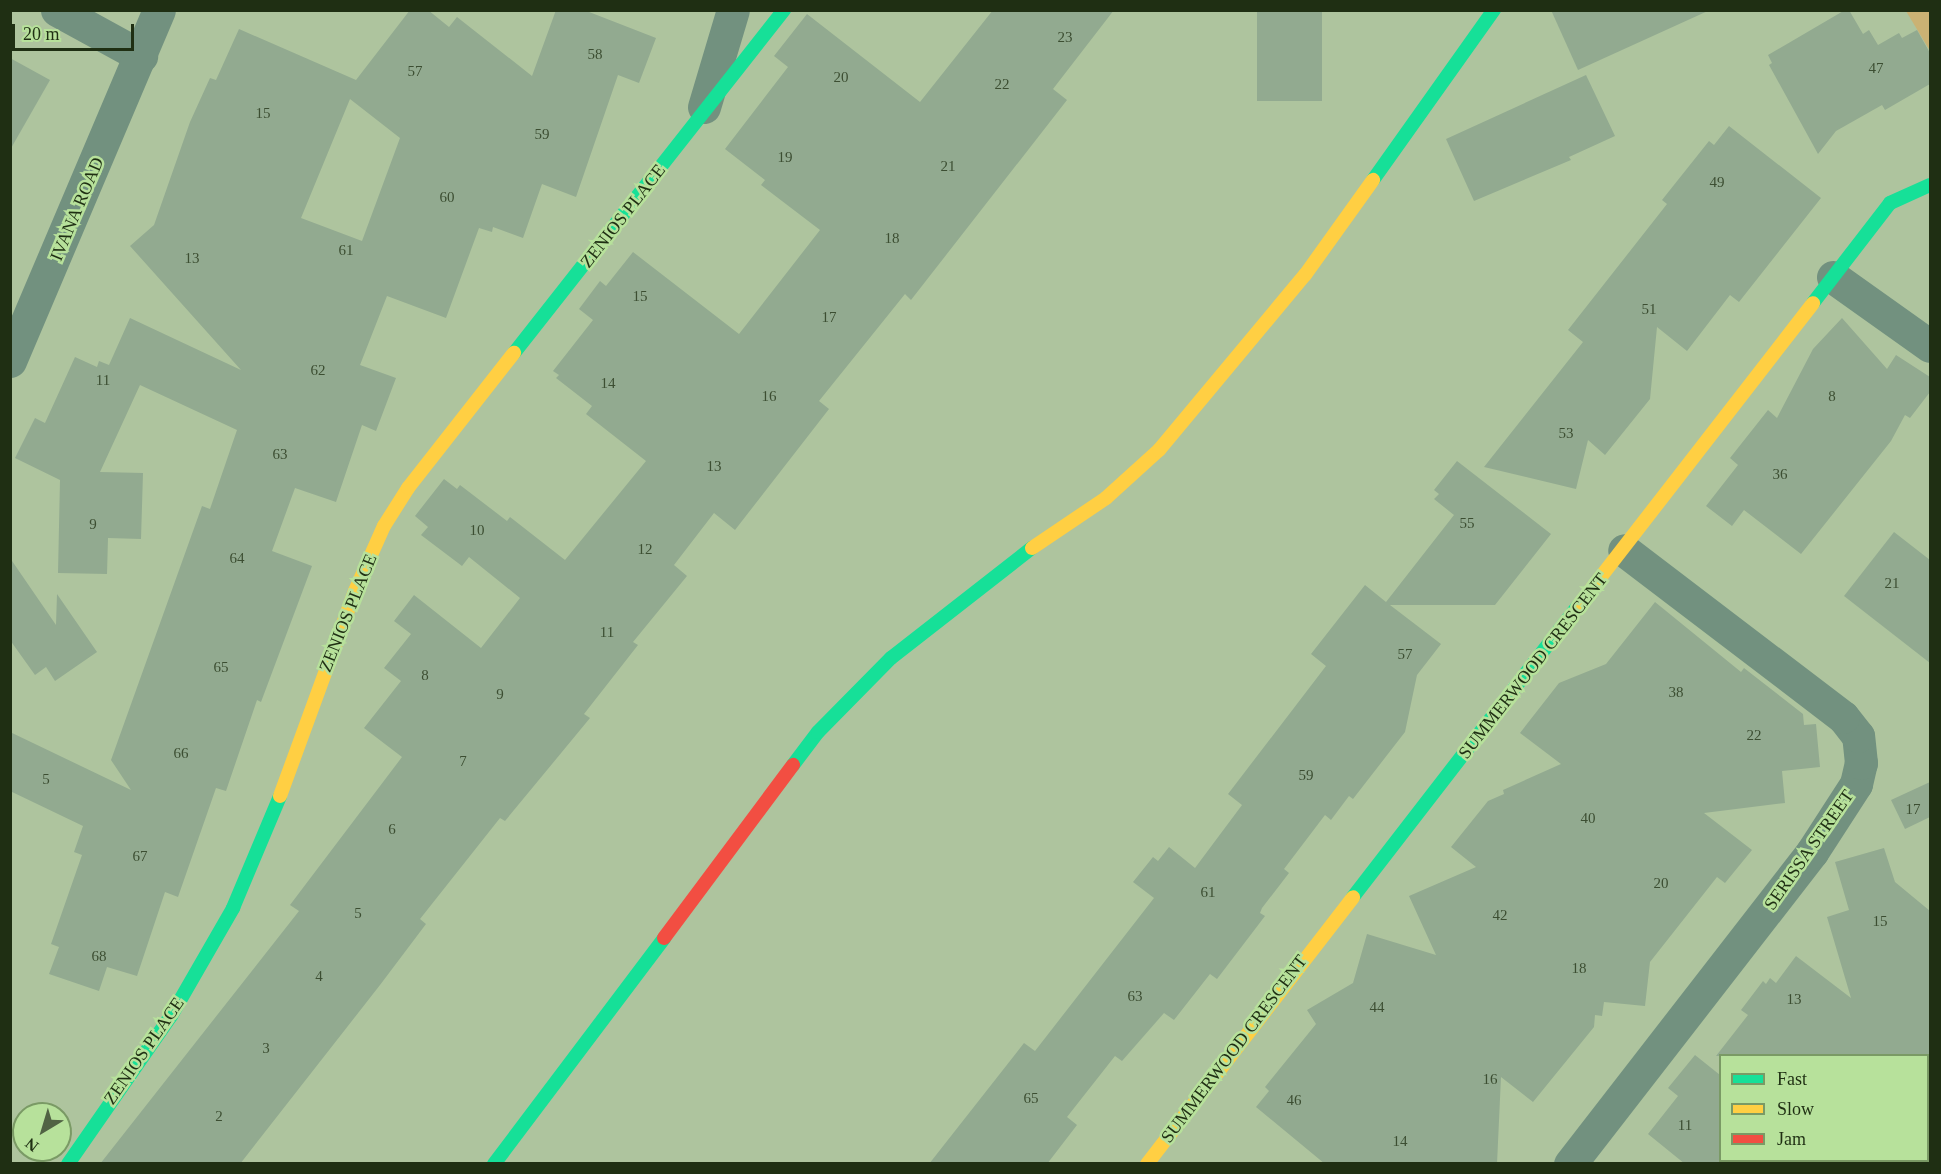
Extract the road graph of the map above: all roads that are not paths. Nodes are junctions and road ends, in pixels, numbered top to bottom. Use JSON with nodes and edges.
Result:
{"nodes":[{"id":1,"x":57,"y":10,"type":"edge"},
{"id":2,"x":159,"y":10,"type":"edge"},
{"id":3,"x":733,"y":10,"type":"edge"},
{"id":4,"x":784,"y":10,"type":"edge"},
{"id":5,"x":1494,"y":10,"type":"edge"},
{"id":6,"x":141,"y":56,"type":"junction"},
{"id":7,"x":704,"y":107,"type":"junction"},
{"id":8,"x":1930,"y":185,"type":"edge"},
{"id":9,"x":1833,"y":277,"type":"junction"},
{"id":10,"x":1930,"y":346,"type":"edge"},
{"id":11,"x":10,"y":361,"type":"edge"},
{"id":12,"x":1624,"y":550,"type":"junction"},
{"id":13,"x":68,"y":1164,"type":"edge"},
{"id":14,"x":494,"y":1164,"type":"edge"},
{"id":15,"x":1147,"y":1164,"type":"edge"},
{"id":16,"x":1570,"y":1164,"type":"edge"}],
"edges":[{"from":1,"to":6,"type":"street"},
{"from":2,"to":6,"type":"street","name":"IVANA ROAD"},
{"from":3,"to":7,"type":"street","name":"ZENIOS PLACE"},
{"from":4,"to":7,"type":"street","name":"ZENIOS PLACE"},
{"from":5,"to":14,"type":"street"},
{"from":6,"to":11,"type":"street","name":"IVANA ROAD"},
{"from":7,"to":13,"type":"street","name":"ZENIOS PLACE"},
{"from":8,"to":9,"type":"street","name":"SUMMERWOOD CRESCENT"},
{"from":9,"to":10,"type":"street"},
{"from":9,"to":12,"type":"street","name":"SUMMERWOOD CRESCENT"},
{"from":12,"to":15,"type":"street","name":"SUMMERWOOD CRESCENT"},
{"from":12,"to":16,"type":"street","name":"SERISSA STREET"}]}
